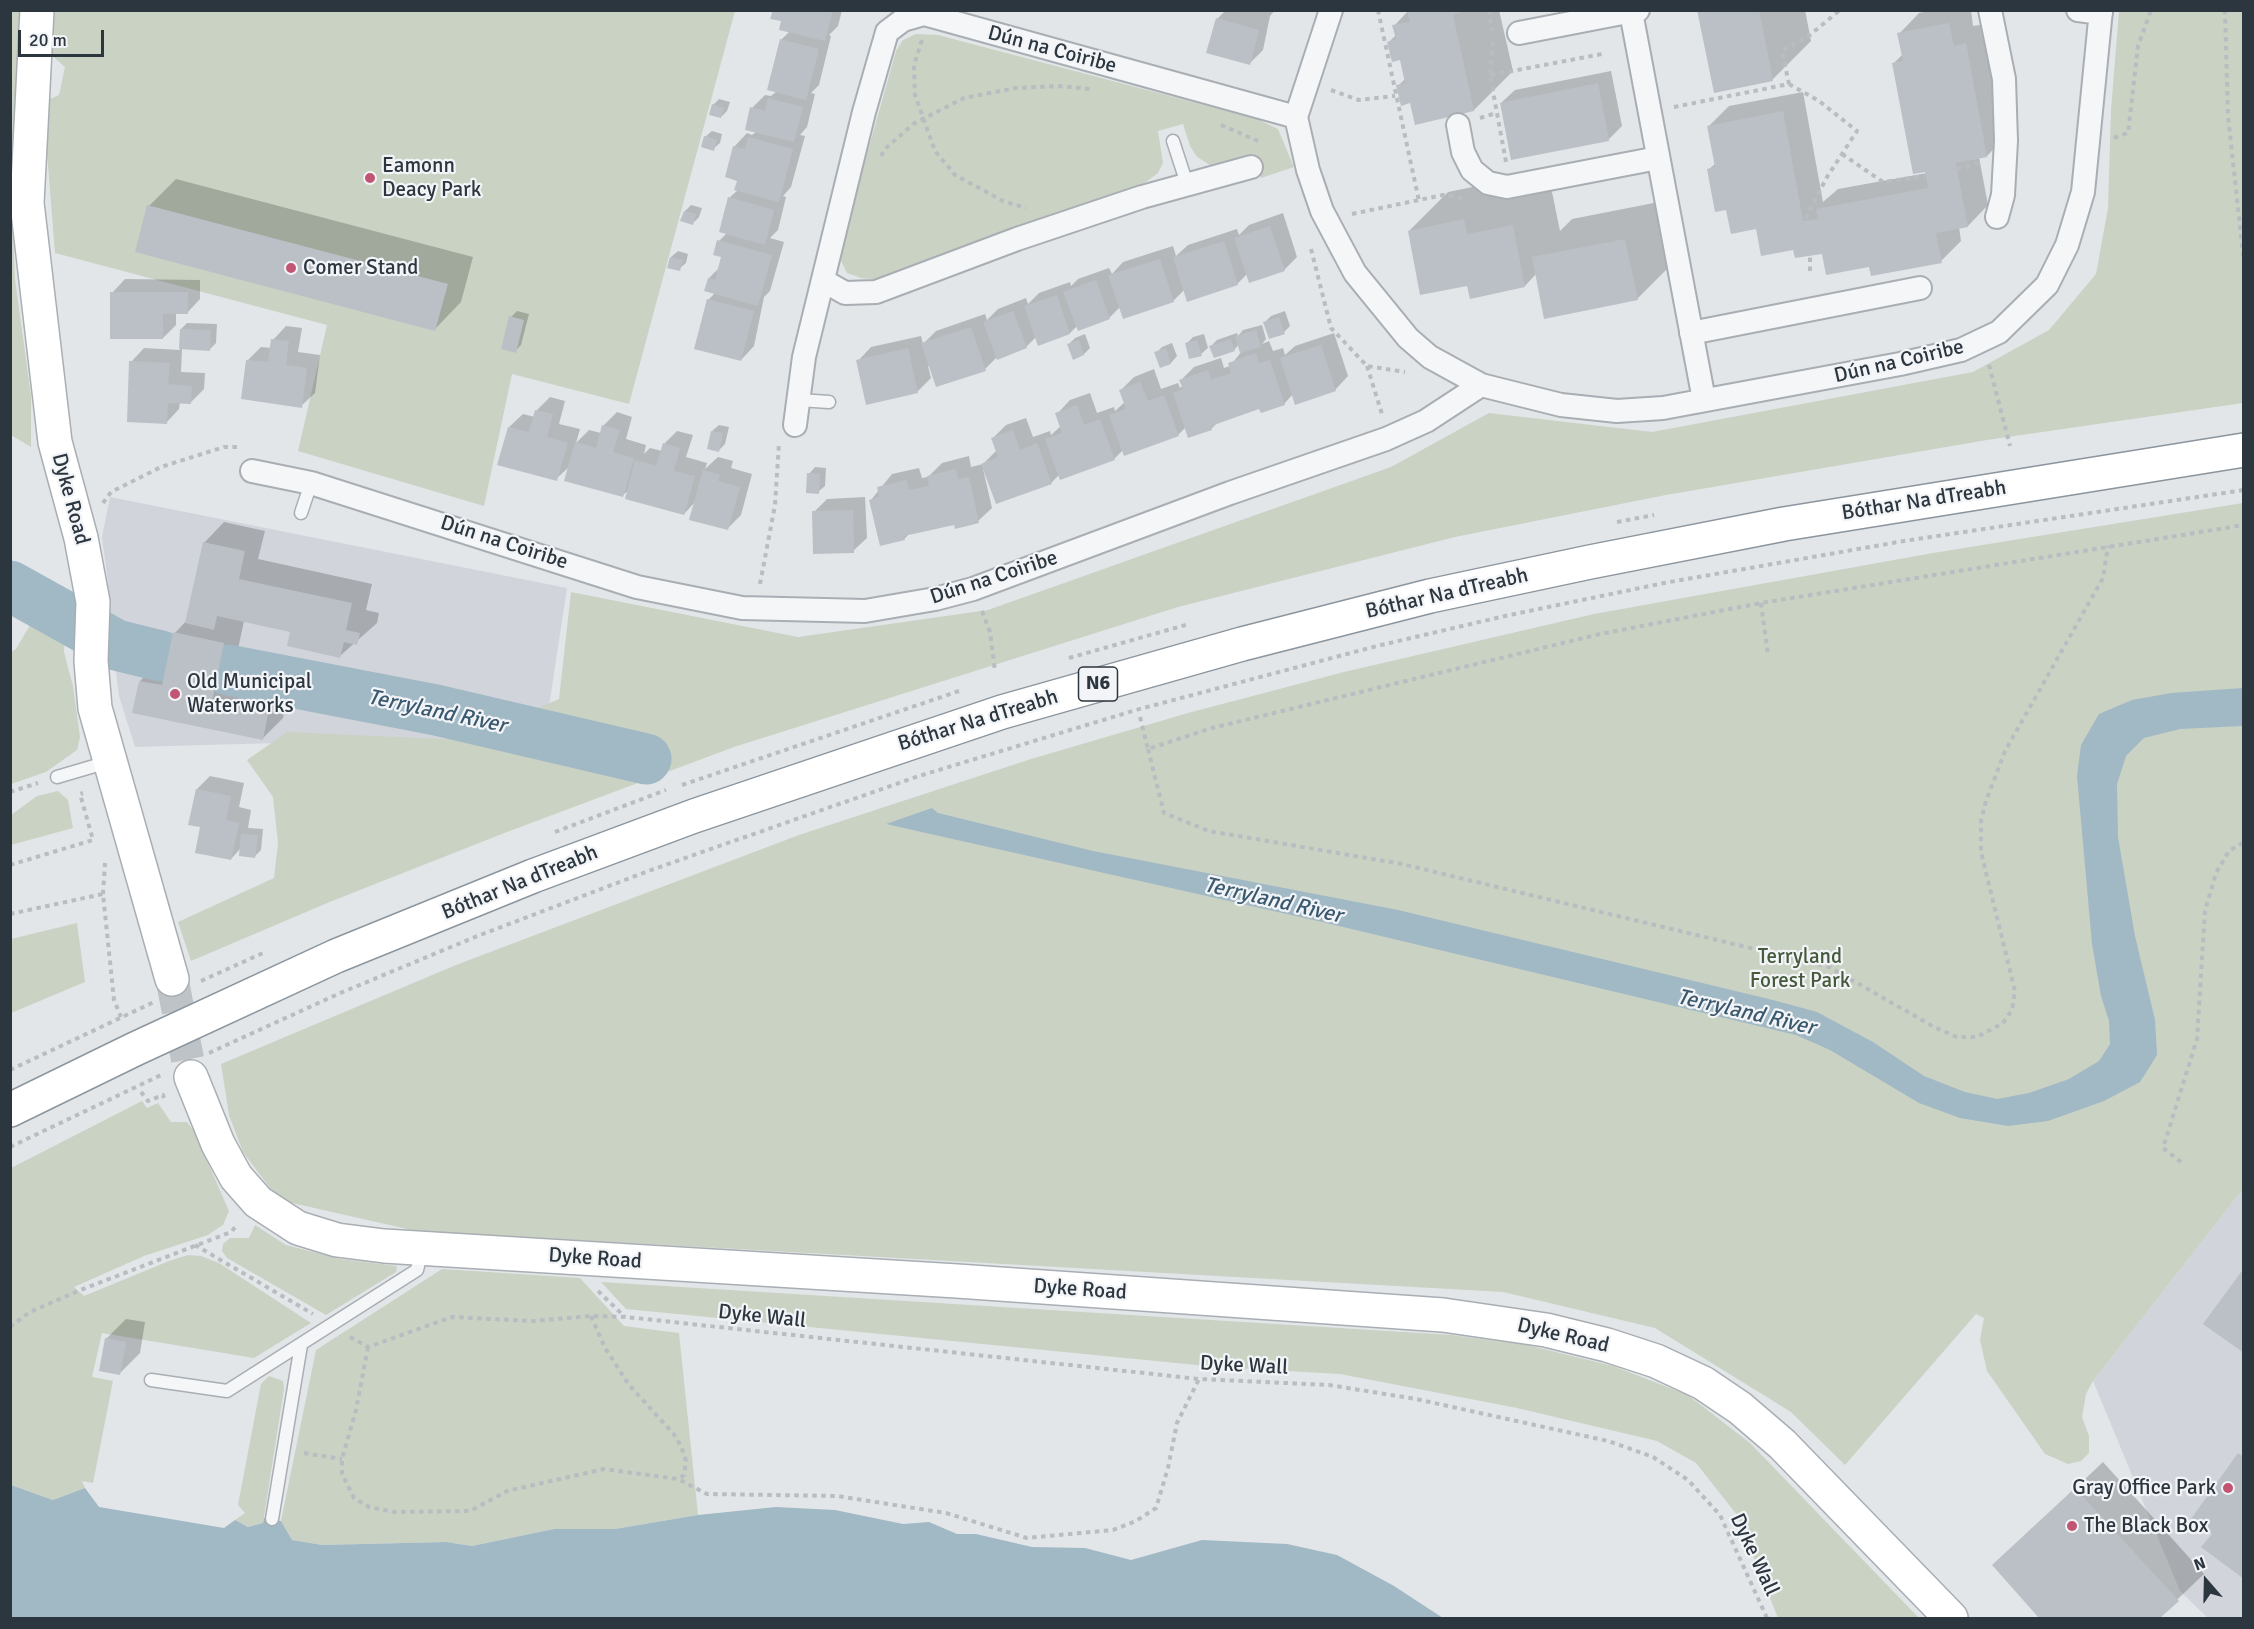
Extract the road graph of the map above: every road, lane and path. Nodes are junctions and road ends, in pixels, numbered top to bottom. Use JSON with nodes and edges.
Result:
{"nodes":[{"id":1,"x":37,"y":10,"type":"edge"},
{"id":2,"x":1331,"y":10,"type":"edge"},
{"id":3,"x":1378,"y":10,"type":"edge"},
{"id":4,"x":1489,"y":10,"type":"edge"},
{"id":5,"x":1840,"y":10,"type":"edge"},
{"id":6,"x":1990,"y":10,"type":"edge"},
{"id":7,"x":2078,"y":10,"type":"edge"},
{"id":8,"x":2151,"y":10,"type":"edge"},
{"id":9,"x":2225,"y":10,"type":"edge"},
{"id":10,"x":1635,"y":11,"type":"edge"},
{"id":11,"x":2101,"y":12,"type":"edge"},
{"id":12,"x":930,"y":16,"type":"junction"},
{"id":13,"x":1519,"y":33,"type":"dead end"},
{"id":14,"x":1602,"y":54,"type":"dead end"},
{"id":15,"x":1490,"y":75,"type":"junction"},
{"id":16,"x":1308,"y":82,"type":"junction"},
{"id":17,"x":1789,"y":84,"type":"junction"},
{"id":18,"x":1102,"y":90,"type":"dead end"},
{"id":19,"x":1395,"y":96,"type":"junction"},
{"id":20,"x":1650,"y":112,"type":"junction"},
{"id":21,"x":1296,"y":117,"type":"junction"},
{"id":22,"x":922,"y":119,"type":"junction"},
{"id":23,"x":1215,"y":123,"type":"dead end"},
{"id":24,"x":1458,"y":125,"type":"dead end"},
{"id":25,"x":2090,"y":139,"type":"junction"},
{"id":26,"x":1173,"y":141,"type":"dead end"},
{"id":27,"x":1842,"y":153,"type":"junction"},
{"id":28,"x":1258,"y":158,"type":"joint"},
{"id":29,"x":1658,"y":158,"type":"junction"},
{"id":30,"x":1985,"y":161,"type":"dead end"},
{"id":31,"x":876,"y":166,"type":"dead end"},
{"id":32,"x":1958,"y":169,"type":"dead end"},
{"id":33,"x":1925,"y":176,"type":"dead end"},
{"id":34,"x":1187,"y":184,"type":"junction"},
{"id":35,"x":1507,"y":187,"type":"junction"},
{"id":36,"x":1468,"y":200,"type":"dead end"},
{"id":37,"x":1419,"y":201,"type":"junction"},
{"id":38,"x":1996,"y":217,"type":"dead end"},
{"id":39,"x":1804,"y":222,"type":"dead end"},
{"id":40,"x":1063,"y":224,"type":"junction"},
{"id":41,"x":1330,"y":225,"type":"junction"},
{"id":42,"x":1810,"y":256,"type":"dead end"},
{"id":43,"x":2244,"y":263,"type":"edge"},
{"id":44,"x":1810,"y":272,"type":"dead end"},
{"id":45,"x":824,"y":281,"type":"junction"},
{"id":46,"x":1920,"y":288,"type":"dead end"},
{"id":47,"x":1691,"y":333,"type":"junction"},
{"id":48,"x":1981,"y":341,"type":"junction"},
{"id":49,"x":1367,"y":366,"type":"dead end"},
{"id":50,"x":1481,"y":385,"type":"junction"},
{"id":51,"x":800,"y":400,"type":"junction"},
{"id":52,"x":1704,"y":400,"type":"junction"},
{"id":53,"x":829,"y":402,"type":"dead end"},
{"id":54,"x":795,"y":425,"type":"joint"},
{"id":55,"x":1393,"y":435,"type":"junction"},
{"id":56,"x":2010,"y":447,"type":"dead end"},
{"id":57,"x":2244,"y":450,"type":"edge"},
{"id":58,"x":252,"y":471,"type":"joint"},
{"id":59,"x":311,"y":483,"type":"junction"},
{"id":60,"x":2244,"y":490,"type":"edge"},
{"id":61,"x":74,"y":513,"type":"junction"},
{"id":62,"x":302,"y":513,"type":"dead end"},
{"id":63,"x":2244,"y":525,"type":"edge"},
{"id":64,"x":2108,"y":546,"type":"junction"},
{"id":65,"x":973,"y":589,"type":"junction"},
{"id":66,"x":1761,"y":603,"type":"junction"},
{"id":67,"x":756,"y":609,"type":"junction"},
{"id":68,"x":1768,"y":655,"type":"dead end"},
{"id":69,"x":995,"y":671,"type":"dead end"},
{"id":70,"x":1140,"y":717,"type":"dead end"},
{"id":71,"x":1148,"y":749,"type":"junction"},
{"id":72,"x":110,"y":762,"type":"junction"},
{"id":73,"x":57,"y":777,"type":"joint"},
{"id":74,"x":10,"y":792,"type":"edge"},
{"id":75,"x":82,"y":801,"type":"dead end"},
{"id":76,"x":2244,"y":842,"type":"edge"},
{"id":77,"x":105,"y":857,"type":"dead end"},
{"id":78,"x":10,"y":865,"type":"edge"},
{"id":79,"x":103,"y":894,"type":"junction"},
{"id":80,"x":10,"y":914,"type":"edge"},
{"id":81,"x":172,"y":979,"type":"tunnel mouth"},
{"id":82,"x":121,"y":1017,"type":"dead end"},
{"id":83,"x":187,"y":1069,"type":"junction"},
{"id":84,"x":141,"y":1092,"type":"dead end"},
{"id":85,"x":148,"y":1101,"type":"dead end"},
{"id":86,"x":10,"y":1110,"type":"edge"},
{"id":87,"x":10,"y":1147,"type":"edge"},
{"id":88,"x":2181,"y":1162,"type":"dead end"},
{"id":89,"x":231,"y":1232,"type":"dead end"},
{"id":90,"x":195,"y":1245,"type":"junction"},
{"id":91,"x":422,"y":1248,"type":"junction"},
{"id":92,"x":591,"y":1316,"type":"junction"},
{"id":93,"x":331,"y":1325,"type":"junction"},
{"id":94,"x":10,"y":1327,"type":"edge"},
{"id":95,"x":301,"y":1345,"type":"junction"},
{"id":96,"x":368,"y":1347,"type":"junction"},
{"id":97,"x":1199,"y":1379,"type":"junction"},
{"id":98,"x":151,"y":1380,"type":"dead end"},
{"id":99,"x":284,"y":1449,"type":"junction"},
{"id":100,"x":342,"y":1459,"type":"junction"},
{"id":101,"x":678,"y":1479,"type":"junction"},
{"id":102,"x":272,"y":1519,"type":"dead end"},
{"id":103,"x":1767,"y":1618,"type":"edge"},
{"id":104,"x":1951,"y":1618,"type":"edge"}],
"edges":[{"from":1,"to":61,"type":"main road","name":"Dyke Road"},
{"from":2,"to":16,"type":"street"},
{"from":3,"to":19,"type":"path"},
{"from":4,"to":15,"type":"path"},
{"from":5,"to":17,"type":"path"},
{"from":6,"to":38,"type":"street"},
{"from":7,"to":11,"type":"street","name":"Dún na Coiribe"},
{"from":8,"to":25,"type":"path"},
{"from":9,"to":43,"type":"path"},
{"from":10,"to":13,"type":"street"},
{"from":10,"to":20,"type":"street"},
{"from":11,"to":25,"type":"street","name":"Dún na Coiribe"},
{"from":12,"to":21,"type":"street","name":"Dún na Coiribe"},
{"from":12,"to":22,"type":"path"},
{"from":12,"to":45,"type":"street","name":"Dún na Coiribe"},
{"from":14,"to":15,"type":"path"},
{"from":15,"to":35,"type":"path"},
{"from":16,"to":19,"type":"path"},
{"from":16,"to":21,"type":"street"},
{"from":17,"to":20,"type":"path"},
{"from":17,"to":27,"type":"path"},
{"from":18,"to":22,"type":"path"},
{"from":19,"to":37,"type":"path"},
{"from":20,"to":29,"type":"street"},
{"from":21,"to":41,"type":"street","name":"Dún na Coiribe"},
{"from":22,"to":31,"type":"path"},
{"from":22,"to":40,"type":"path"},
{"from":23,"to":28,"type":"path"},
{"from":24,"to":35,"type":"street"},
{"from":25,"to":48,"type":"street","name":"Dún na Coiribe"},
{"from":26,"to":34,"type":"lane"},
{"from":27,"to":33,"type":"path"},
{"from":27,"to":39,"type":"path"},
{"from":28,"to":34,"type":"street"},
{"from":29,"to":35,"type":"street"},
{"from":29,"to":47,"type":"street"},
{"from":30,"to":32,"type":"path"},
{"from":34,"to":40,"type":"street"},
{"from":36,"to":37,"type":"path"},
{"from":37,"to":41,"type":"path"},
{"from":40,"to":45,"type":"street"},
{"from":41,"to":50,"type":"street","name":"Dún na Coiribe"},
{"from":42,"to":44,"type":"path"},
{"from":45,"to":51,"type":"street","name":"Dún na Coiribe"},
{"from":46,"to":47,"type":"street"},
{"from":47,"to":52,"type":"street"},
{"from":48,"to":52,"type":"street","name":"Dún na Coiribe"},
{"from":48,"to":56,"type":"path"},
{"from":49,"to":55,"type":"path"},
{"from":50,"to":52,"type":"street","name":"Dún na Coiribe"},
{"from":50,"to":55,"type":"street","name":"Dún na Coiribe"},
{"from":51,"to":53,"type":"lane"},
{"from":51,"to":54,"type":"street","name":"Dún na Coiribe"},
{"from":54,"to":67,"type":"path"},
{"from":55,"to":65,"type":"street","name":"Dún na Coiribe"},
{"from":57,"to":86,"type":"main road","name":"Bóthar Na dTreabh","number":"N6"},
{"from":58,"to":59,"type":"street","name":"Dún na Coiribe"},
{"from":58,"to":61,"type":"path"},
{"from":59,"to":62,"type":"lane"},
{"from":59,"to":67,"type":"street","name":"Dún na Coiribe"},
{"from":60,"to":83,"type":"path"},
{"from":61,"to":72,"type":"main road","name":"Dyke Road"},
{"from":63,"to":64,"type":"path"},
{"from":64,"to":66,"type":"path"},
{"from":64,"to":71,"type":"path"},
{"from":65,"to":67,"type":"street","name":"Dún na Coiribe"},
{"from":65,"to":69,"type":"path"},
{"from":66,"to":68,"type":"path"},
{"from":66,"to":71,"type":"path"},
{"from":70,"to":71,"type":"path"},
{"from":72,"to":73,"type":"lane"},
{"from":72,"to":81,"type":"main road","name":"Dyke Road"},
{"from":73,"to":74,"type":"path"},
{"from":75,"to":78,"type":"path"},
{"from":76,"to":88,"type":"path"},
{"from":77,"to":79,"type":"path"},
{"from":79,"to":80,"type":"path"},
{"from":79,"to":82,"type":"path"},
{"from":83,"to":87,"type":"path"},
{"from":83,"to":91,"type":"main road","name":"Dyke Road"},
{"from":84,"to":85,"type":"path"},
{"from":89,"to":90,"type":"path"},
{"from":90,"to":93,"type":"path"},
{"from":90,"to":94,"type":"path"},
{"from":91,"to":93,"type":"lane"},
{"from":91,"to":104,"type":"main road","name":"Dyke Road"},
{"from":92,"to":96,"type":"path","name":"Dyke Wall"},
{"from":92,"to":97,"type":"path","name":"Dyke Wall"},
{"from":92,"to":101,"type":"path"},
{"from":93,"to":95,"type":"lane"},
{"from":93,"to":96,"type":"path"},
{"from":95,"to":98,"type":"lane"},
{"from":95,"to":99,"type":"lane"},
{"from":96,"to":100,"type":"path"},
{"from":97,"to":101,"type":"path"},
{"from":97,"to":103,"type":"path","name":"Dyke Wall"},
{"from":99,"to":100,"type":"path"},
{"from":99,"to":102,"type":"lane"},
{"from":100,"to":101,"type":"path"}]}
